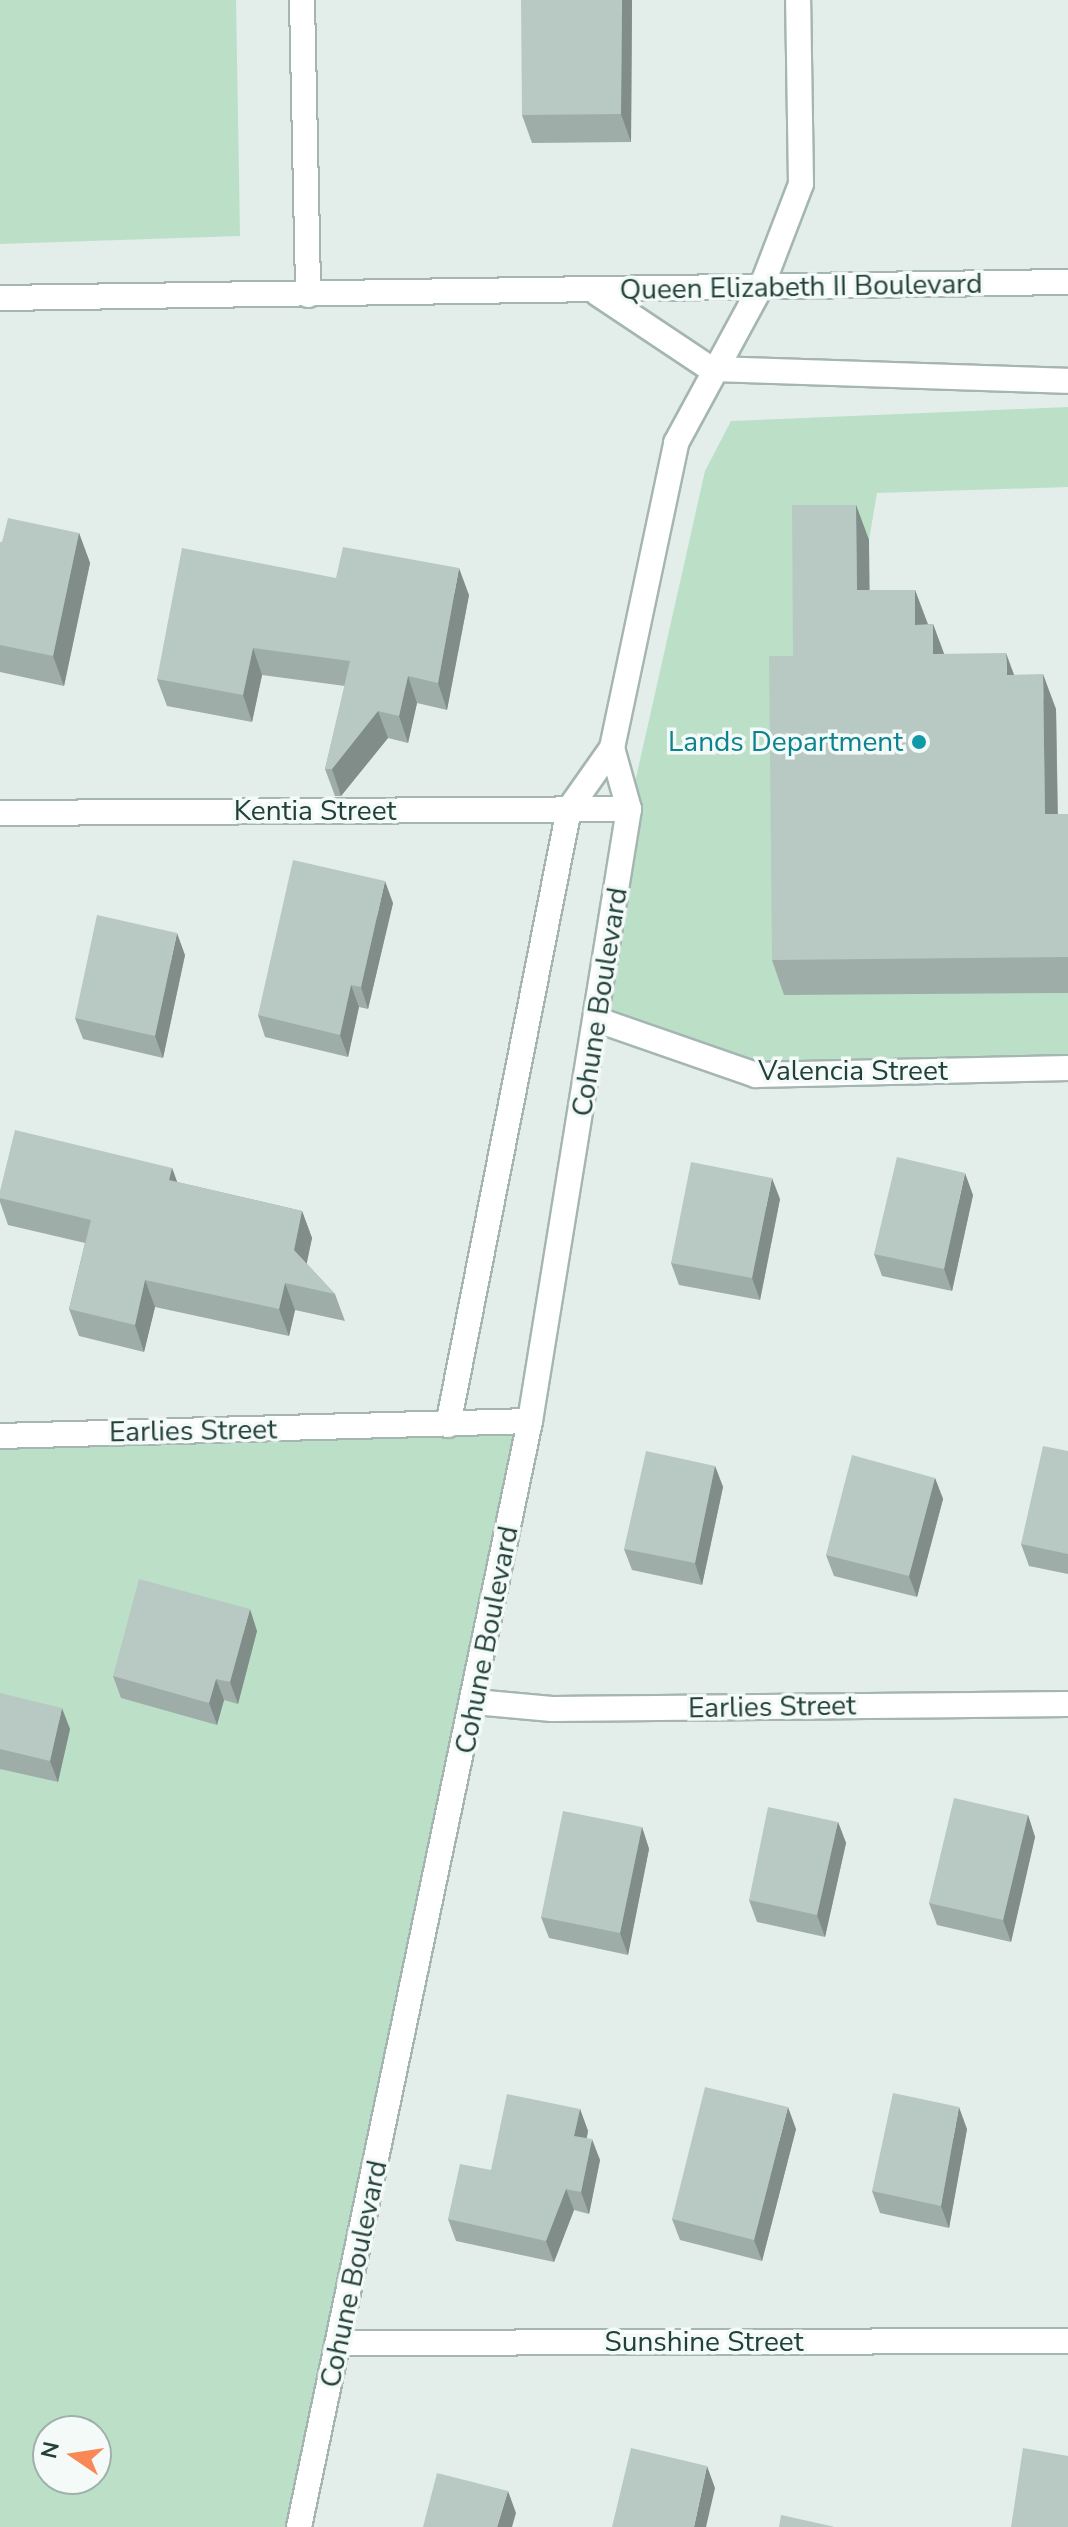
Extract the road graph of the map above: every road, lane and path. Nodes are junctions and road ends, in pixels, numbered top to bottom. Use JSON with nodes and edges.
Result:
{"nodes":[{"id":1,"x":302,"y":0,"type":"edge"},
{"id":2,"x":798,"y":0,"type":"edge"},
{"id":3,"x":1068,"y":282,"type":"edge"},
{"id":4,"x":763,"y":283,"type":"junction"},
{"id":5,"x":597,"y":293,"type":"junction"},
{"id":6,"x":308,"y":295,"type":"junction"},
{"id":7,"x":0,"y":298,"type":"edge"},
{"id":8,"x":711,"y":369,"type":"junction"},
{"id":9,"x":1068,"y":381,"type":"edge"},
{"id":10,"x":612,"y":748,"type":"junction"},
{"id":11,"x":569,"y":809,"type":"junction"},
{"id":12,"x":629,"y":809,"type":"junction"},
{"id":13,"x":0,"y":813,"type":"edge"},
{"id":14,"x":598,"y":1020,"type":"junction"},
{"id":15,"x":1068,"y":1068,"type":"edge"},
{"id":16,"x":530,"y":1421,"type":"junction"},
{"id":17,"x":448,"y":1425,"type":"junction"},
{"id":18,"x":0,"y":1436,"type":"edge"},
{"id":19,"x":475,"y":1702,"type":"junction"},
{"id":20,"x":1068,"y":1704,"type":"edge"},
{"id":21,"x":1068,"y":2341,"type":"edge"},
{"id":22,"x":339,"y":2343,"type":"junction"},
{"id":23,"x":299,"y":2527,"type":"edge"}],
"edges":[{"from":1,"to":6,"type":"street"},
{"from":2,"to":4,"type":"street","name":"Cohune Boulevard"},
{"from":3,"to":4,"type":"street","name":"Queen Elizabeth II Boulevard"},
{"from":4,"to":5,"type":"street","name":"Queen Elizabeth II Boulevard"},
{"from":4,"to":8,"type":"street","name":"Cohune Boulevard"},
{"from":5,"to":6,"type":"street"},
{"from":5,"to":8,"type":"street","name":"Queen Elizabeth II Boulevard"},
{"from":6,"to":7,"type":"street"},
{"from":8,"to":9,"type":"street"},
{"from":8,"to":10,"type":"street","name":"Cohune Boulevard"},
{"from":10,"to":11,"type":"street","name":"Cohune Boulevard"},
{"from":10,"to":12,"type":"street","name":"Cohune Boulevard"},
{"from":11,"to":12,"type":"street","name":"Kentia Street"},
{"from":11,"to":13,"type":"street","name":"Kentia Street"},
{"from":11,"to":17,"type":"street","name":"Cohune Boulevard"},
{"from":12,"to":14,"type":"street","name":"Cohune Boulevard"},
{"from":14,"to":15,"type":"street","name":"Valencia Street"},
{"from":14,"to":16,"type":"street","name":"Cohune Boulevard"},
{"from":16,"to":17,"type":"street","name":"Earlies Street"},
{"from":16,"to":19,"type":"street","name":"Cohune Boulevard"},
{"from":17,"to":18,"type":"street","name":"Earlies Street"},
{"from":19,"to":20,"type":"street","name":"Earlies Street"},
{"from":19,"to":22,"type":"street","name":"Cohune Boulevard"},
{"from":21,"to":22,"type":"street","name":"Sunshine Street"},
{"from":22,"to":23,"type":"street","name":"Cohune Boulevard"}]}
